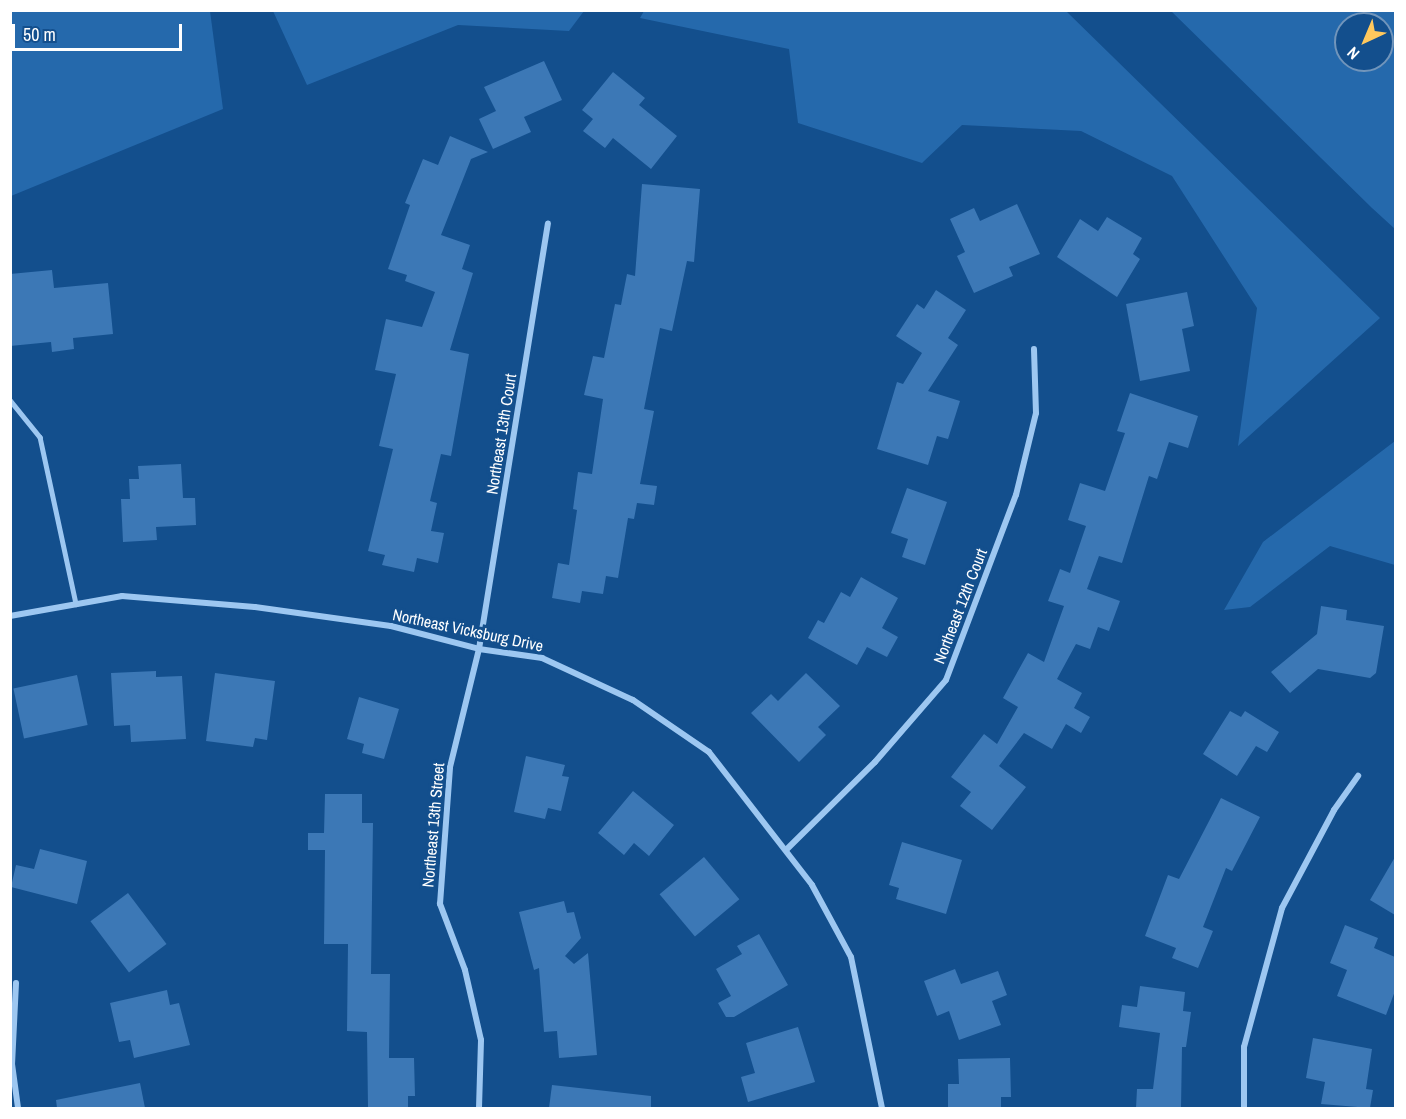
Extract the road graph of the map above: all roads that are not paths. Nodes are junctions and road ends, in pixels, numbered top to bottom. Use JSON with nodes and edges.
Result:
{"nodes":[{"id":1,"x":549,"y":224,"type":"dead end"},
{"id":2,"x":1035,"y":349,"type":"dead end"},
{"id":3,"x":10,"y":400,"type":"edge"},
{"id":4,"x":76,"y":604,"type":"junction"},
{"id":5,"x":10,"y":616,"type":"edge"},
{"id":6,"x":479,"y":649,"type":"junction"},
{"id":7,"x":1358,"y":776,"type":"dead end"},
{"id":8,"x":786,"y":850,"type":"junction"},
{"id":9,"x":16,"y":983,"type":"dead end"},
{"id":10,"x":18,"y":1108,"type":"edge"},
{"id":11,"x":478,"y":1108,"type":"edge"},
{"id":12,"x":882,"y":1108,"type":"edge"},
{"id":13,"x":1244,"y":1108,"type":"edge"}],
"edges":[{"from":1,"to":6,"type":"street","name":"Northeast 13th Court"},
{"from":2,"to":8,"type":"street","name":"Northeast 12th Court"},
{"from":3,"to":4,"type":"lane"},
{"from":4,"to":5,"type":"street","name":"Northeast Vicksburg Drive"},
{"from":4,"to":6,"type":"street","name":"Northeast Vicksburg Drive"},
{"from":6,"to":8,"type":"street","name":"Northeast Vicksburg Drive"},
{"from":6,"to":11,"type":"street","name":"Northeast 13th Street"},
{"from":7,"to":13,"type":"street"},
{"from":8,"to":12,"type":"street","name":"Northeast Vicksburg Drive"},
{"from":9,"to":10,"type":"street"}]}
